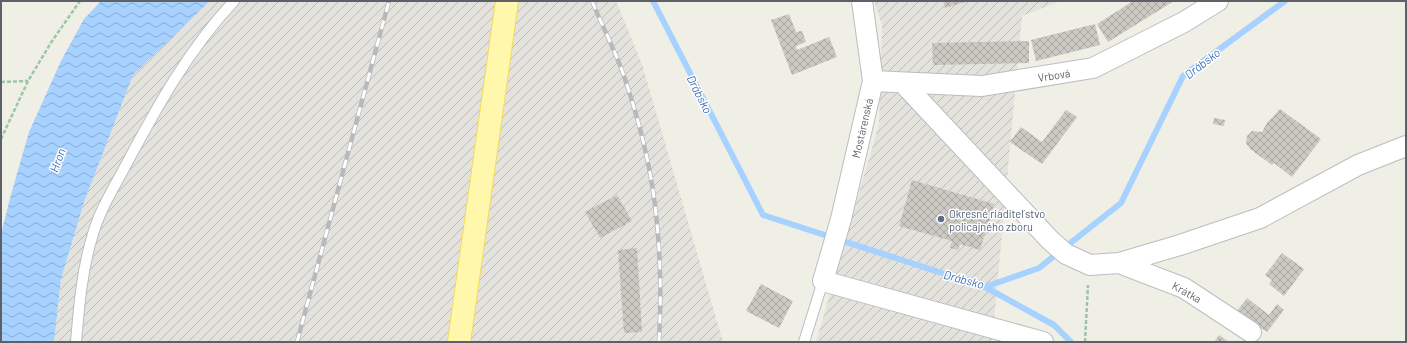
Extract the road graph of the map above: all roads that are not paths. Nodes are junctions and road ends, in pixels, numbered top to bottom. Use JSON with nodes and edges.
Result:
{"nodes":[{"id":1,"x":234,"y":1,"type":"edge"},
{"id":2,"x":507,"y":1,"type":"edge"},
{"id":3,"x":862,"y":1,"type":"edge"},
{"id":4,"x":1218,"y":1,"type":"edge"},
{"id":5,"x":873,"y":81,"type":"junction"},
{"id":6,"x":903,"y":83,"type":"junction"},
{"id":7,"x":1406,"y":146,"type":"edge"},
{"id":8,"x":1119,"y":263,"type":"junction"},
{"id":9,"x":823,"y":281,"type":"junction"},
{"id":10,"x":1251,"y":332,"type":"dead end"},
{"id":11,"x":76,"y":342,"type":"edge"},
{"id":12,"x":459,"y":342,"type":"edge"},
{"id":13,"x":804,"y":342,"type":"edge"},
{"id":14,"x":1043,"y":342,"type":"edge"}],
"edges":[{"from":1,"to":11,"type":"lane"},
{"from":2,"to":12,"type":"main road"},
{"from":3,"to":5,"type":"street","name":"Mostárenská"},
{"from":4,"to":6,"type":"street","name":"Vrbová"},
{"from":5,"to":6,"type":"street","name":"Vrbová"},
{"from":5,"to":9,"type":"street","name":"Mostárenská"},
{"from":6,"to":8,"type":"street"},
{"from":7,"to":8,"type":"street"},
{"from":8,"to":10,"type":"street","name":"Krátka"},
{"from":9,"to":13,"type":"lane"},
{"from":9,"to":14,"type":"street"}]}
